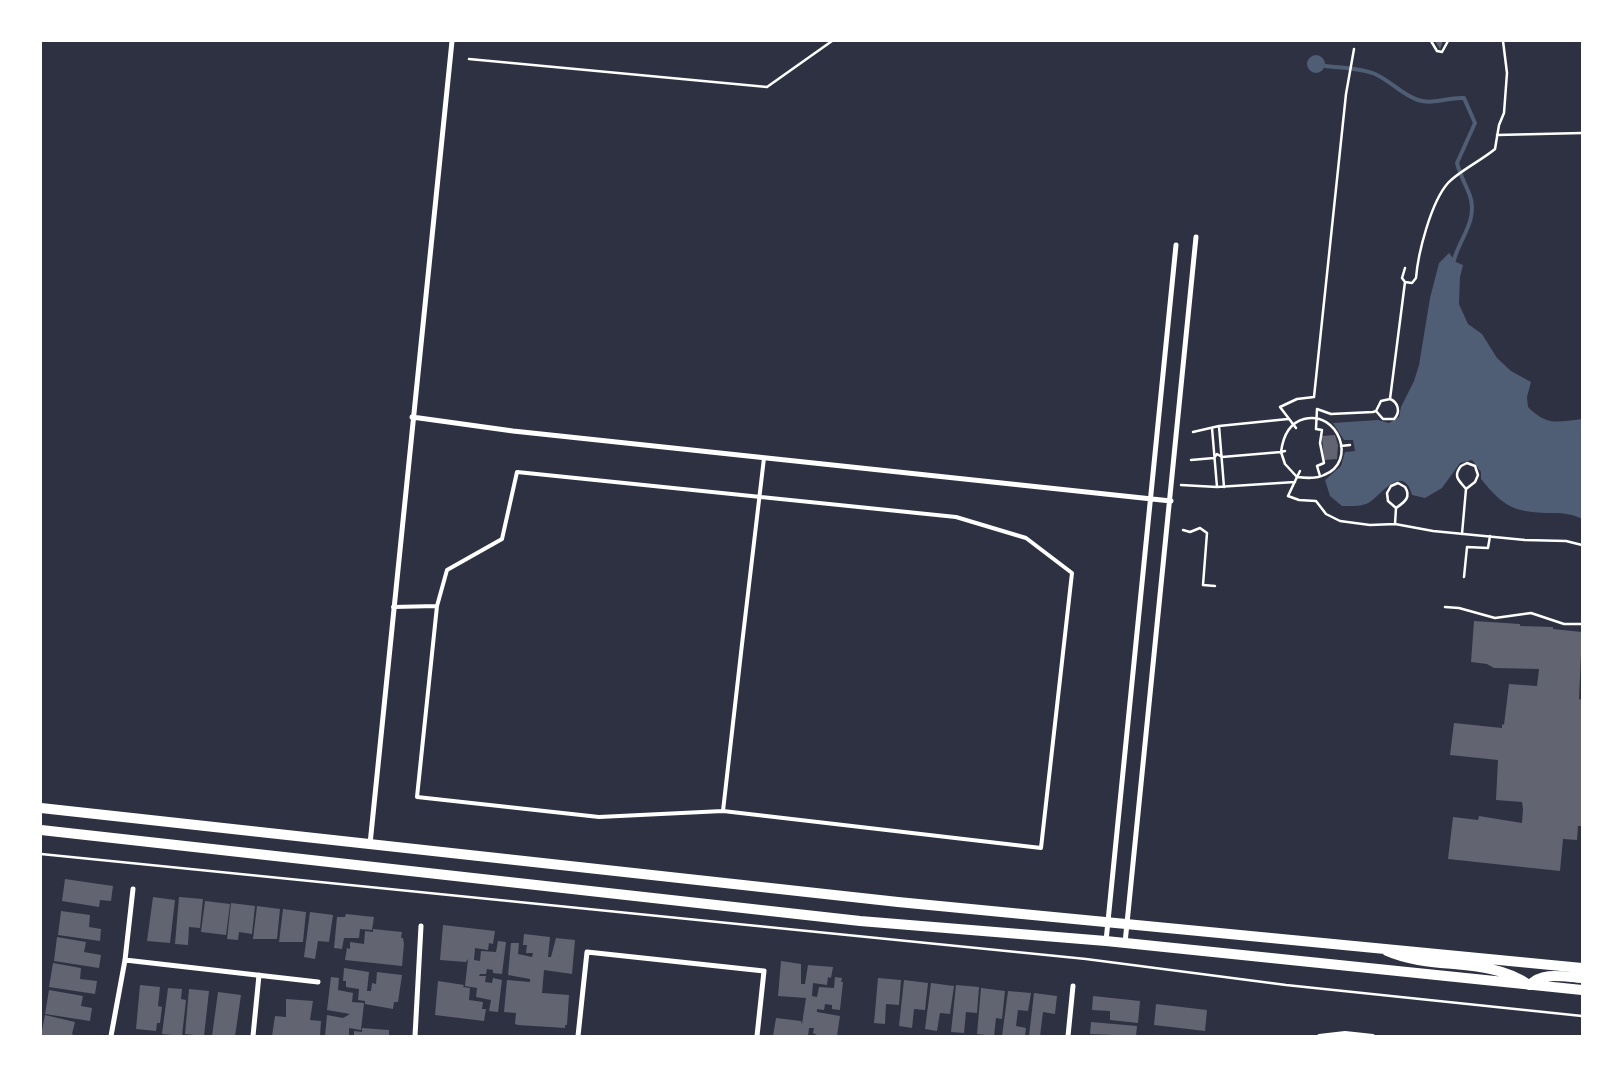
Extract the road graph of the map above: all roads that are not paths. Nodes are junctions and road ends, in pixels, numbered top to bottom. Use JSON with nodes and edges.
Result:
{"nodes":[{"id":1,"x":452,"y":41,"type":"edge"},
{"id":2,"x":1196,"y":237,"type":"dead end"},
{"id":3,"x":1176,"y":245,"type":"dead end"},
{"id":4,"x":412,"y":417,"type":"junction"},
{"id":5,"x":764,"y":458,"type":"junction"},
{"id":6,"x":760,"y":497,"type":"junction"},
{"id":7,"x":1150,"y":499,"type":"junction"},
{"id":8,"x":1171,"y":501,"type":"junction"},
{"id":9,"x":437,"y":606,"type":"junction"},
{"id":10,"x":394,"y":607,"type":"junction"},
{"id":11,"x":41,"y":808,"type":"edge"},
{"id":12,"x":723,"y":811,"type":"junction"},
{"id":13,"x":41,"y":830,"type":"edge"},
{"id":14,"x":370,"y":845,"type":"junction"},
{"id":15,"x":133,"y":890,"type":"dead end"},
{"id":16,"x":1108,"y":921,"type":"junction"},
{"id":17,"x":1127,"y":922,"type":"junction"},
{"id":18,"x":420,"y":926,"type":"dead end"},
{"id":19,"x":1106,"y":941,"type":"junction"},
{"id":20,"x":1125,"y":943,"type":"junction"},
{"id":21,"x":1379,"y":948,"type":"junction"},
{"id":22,"x":125,"y":960,"type":"junction"},
{"id":23,"x":1582,"y":968,"type":"edge"},
{"id":24,"x":259,"y":975,"type":"junction"},
{"id":25,"x":1582,"y":978,"type":"edge"},
{"id":26,"x":318,"y":982,"type":"dead end"},
{"id":27,"x":1530,"y":985,"type":"junction"},
{"id":28,"x":1073,"y":986,"type":"dead end"},
{"id":29,"x":1582,"y":990,"type":"edge"},
{"id":30,"x":111,"y":1036,"type":"edge"},
{"id":31,"x":253,"y":1036,"type":"edge"},
{"id":32,"x":415,"y":1036,"type":"edge"},
{"id":33,"x":578,"y":1036,"type":"edge"},
{"id":34,"x":757,"y":1036,"type":"edge"},
{"id":35,"x":1068,"y":1036,"type":"edge"},
{"id":36,"x":1319,"y":1036,"type":"edge"},
{"id":37,"x":1373,"y":1036,"type":"edge"}],
"edges":[{"from":1,"to":4,"type":"street"},
{"from":2,"to":8,"type":"street"},
{"from":3,"to":7,"type":"street"},
{"from":4,"to":5,"type":"street"},
{"from":4,"to":10,"type":"street"},
{"from":5,"to":6,"type":"lane"},
{"from":5,"to":7,"type":"street"},
{"from":6,"to":9,"type":"lane"},
{"from":6,"to":12,"type":"lane"},
{"from":6,"to":12,"type":"lane"},
{"from":7,"to":8,"type":"street"},
{"from":7,"to":16,"type":"street"},
{"from":8,"to":17,"type":"street"},
{"from":9,"to":10,"type":"lane"},
{"from":9,"to":12,"type":"lane"},
{"from":10,"to":14,"type":"street"},
{"from":11,"to":14,"type":"main road"},
{"from":13,"to":19,"type":"main road"},
{"from":14,"to":16,"type":"main road"},
{"from":15,"to":22,"type":"street"},
{"from":16,"to":17,"type":"main road"},
{"from":16,"to":19,"type":"street"},
{"from":17,"to":20,"type":"street"},
{"from":17,"to":21,"type":"main road"},
{"from":18,"to":32,"type":"street"},
{"from":19,"to":20,"type":"main road"},
{"from":20,"to":27,"type":"main road"},
{"from":21,"to":23,"type":"main road"},
{"from":21,"to":27,"type":"main road"},
{"from":22,"to":24,"type":"street"},
{"from":22,"to":30,"type":"street"},
{"from":24,"to":26,"type":"street"},
{"from":24,"to":31,"type":"street"},
{"from":25,"to":27,"type":"main road"},
{"from":27,"to":29,"type":"main road"},
{"from":28,"to":35,"type":"street"},
{"from":33,"to":34,"type":"street"},
{"from":36,"to":37,"type":"lane"}]}
